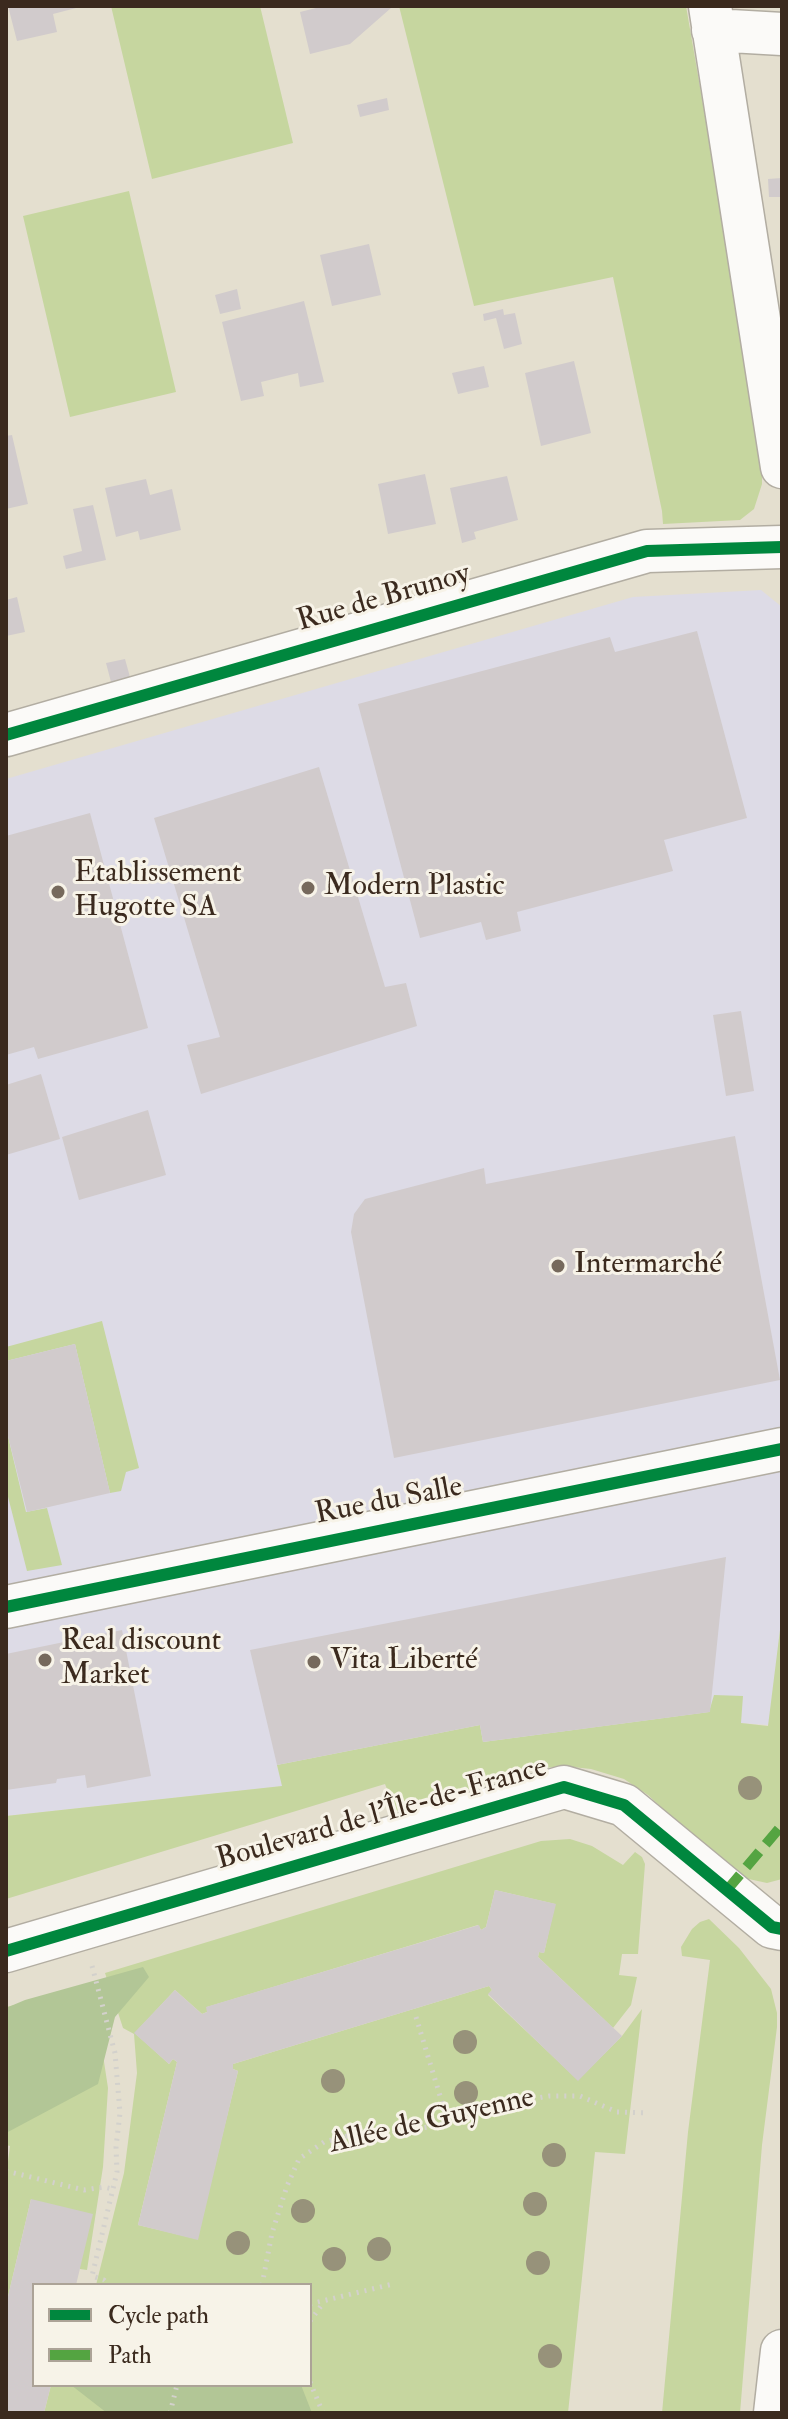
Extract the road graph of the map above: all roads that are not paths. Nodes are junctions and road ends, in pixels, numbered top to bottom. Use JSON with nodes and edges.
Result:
{"nodes":[{"id":1,"x":711,"y":18,"type":"edge"},
{"id":2,"x":782,"y":34,"type":"edge"},
{"id":3,"x":782,"y":467,"type":"edge"},
{"id":4,"x":782,"y":547,"type":"edge"},
{"id":5,"x":6,"y":735,"type":"edge"},
{"id":6,"x":782,"y":1449,"type":"edge"},
{"id":7,"x":6,"y":1607,"type":"edge"},
{"id":8,"x":782,"y":1929,"type":"edge"},
{"id":9,"x":6,"y":1951,"type":"edge"},
{"id":10,"x":782,"y":2351,"type":"edge"},
{"id":11,"x":775,"y":2413,"type":"edge"}],
"edges":[{"from":1,"to":2,"type":"street"},
{"from":1,"to":3,"type":"street"},
{"from":4,"to":5,"type":"street","name":"Rue de Brunoy"},
{"from":6,"to":7,"type":"street","name":"Rue du Salle"},
{"from":8,"to":9,"type":"street","name":"Boulevard de l'Île-de-France"},
{"from":10,"to":11,"type":"street"}]}
